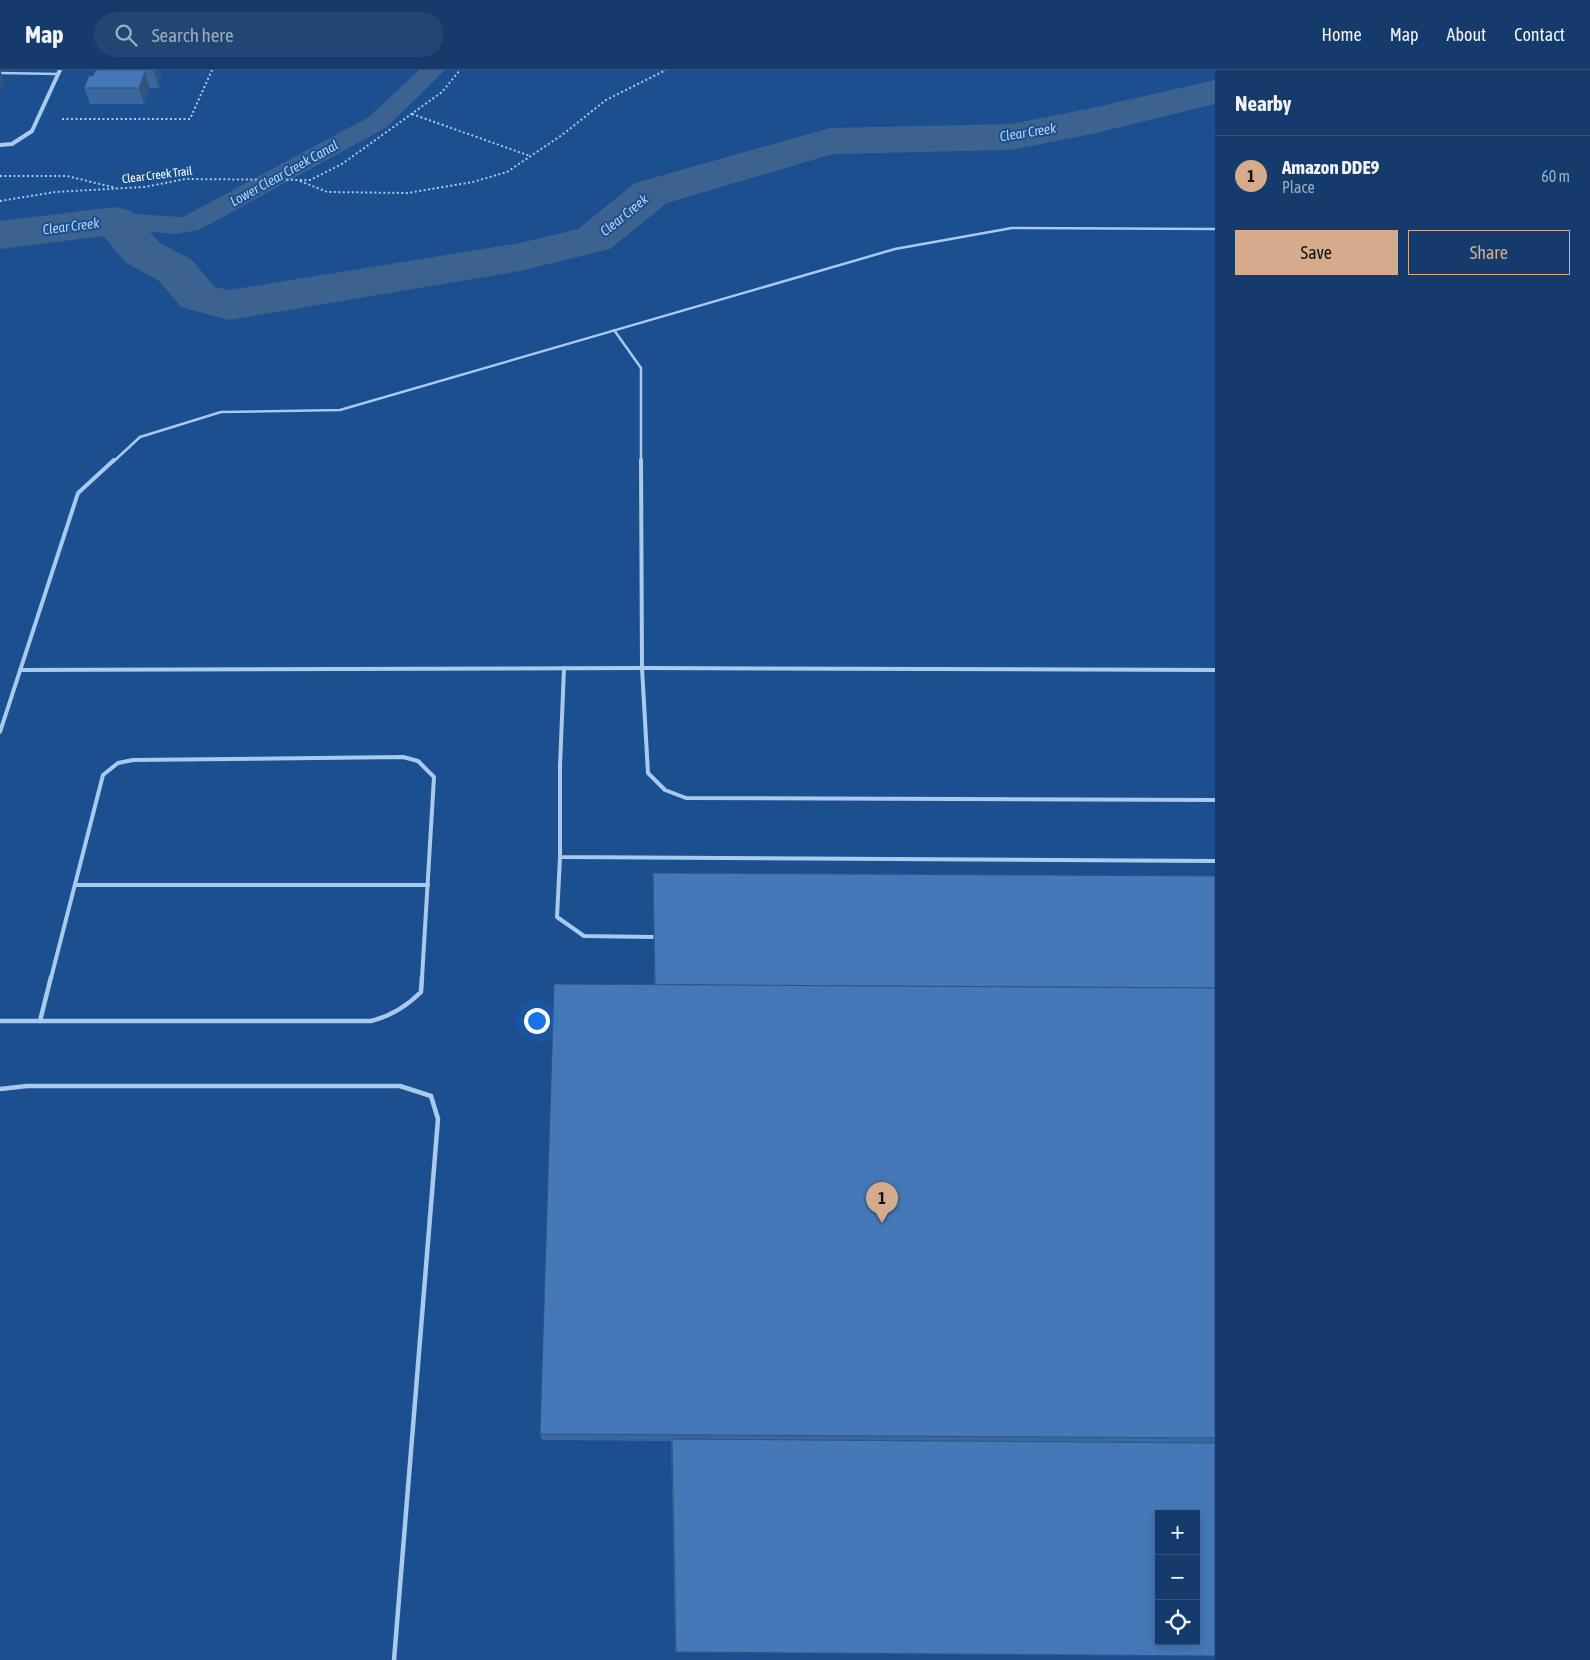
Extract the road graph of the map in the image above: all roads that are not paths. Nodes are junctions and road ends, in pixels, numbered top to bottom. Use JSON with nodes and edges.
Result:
{"nodes":[{"id":1,"x":59,"y":72,"type":"edge"},
{"id":2,"x":0,"y":73,"type":"edge"},
{"id":3,"x":0,"y":145,"type":"edge"},
{"id":4,"x":1215,"y":229,"type":"edge"},
{"id":5,"x":614,"y":330,"type":"junction"},
{"id":6,"x":564,"y":668,"type":"junction"},
{"id":7,"x":642,"y":668,"type":"junction"},
{"id":8,"x":20,"y":670,"type":"junction"},
{"id":9,"x":1215,"y":670,"type":"edge"},
{"id":10,"x":0,"y":732,"type":"edge"},
{"id":11,"x":1215,"y":800,"type":"edge"},
{"id":12,"x":560,"y":857,"type":"junction"},
{"id":13,"x":1215,"y":861,"type":"edge"},
{"id":14,"x":75,"y":885,"type":"junction"},
{"id":15,"x":428,"y":885,"type":"junction"},
{"id":16,"x":654,"y":937,"type":"edge"},
{"id":17,"x":0,"y":1021,"type":"edge"},
{"id":18,"x":40,"y":1021,"type":"junction"},
{"id":19,"x":0,"y":1089,"type":"edge"},
{"id":20,"x":394,"y":1660,"type":"edge"}],
"edges":[{"from":1,"to":2,"type":"lane"},
{"from":1,"to":3,"type":"street"},
{"from":4,"to":5,"type":"lane"},
{"from":5,"to":7,"type":"lane"},
{"from":5,"to":8,"type":"lane"},
{"from":6,"to":7,"type":"lane"},
{"from":6,"to":8,"type":"lane"},
{"from":6,"to":12,"type":"lane"},
{"from":7,"to":9,"type":"lane"},
{"from":7,"to":11,"type":"lane"},
{"from":8,"to":10,"type":"lane"},
{"from":12,"to":13,"type":"lane"},
{"from":12,"to":16,"type":"lane"},
{"from":14,"to":15,"type":"lane"},
{"from":14,"to":15,"type":"lane"},
{"from":14,"to":18,"type":"lane"},
{"from":15,"to":18,"type":"lane"},
{"from":17,"to":18,"type":"lane"},
{"from":19,"to":20,"type":"lane"}]}
